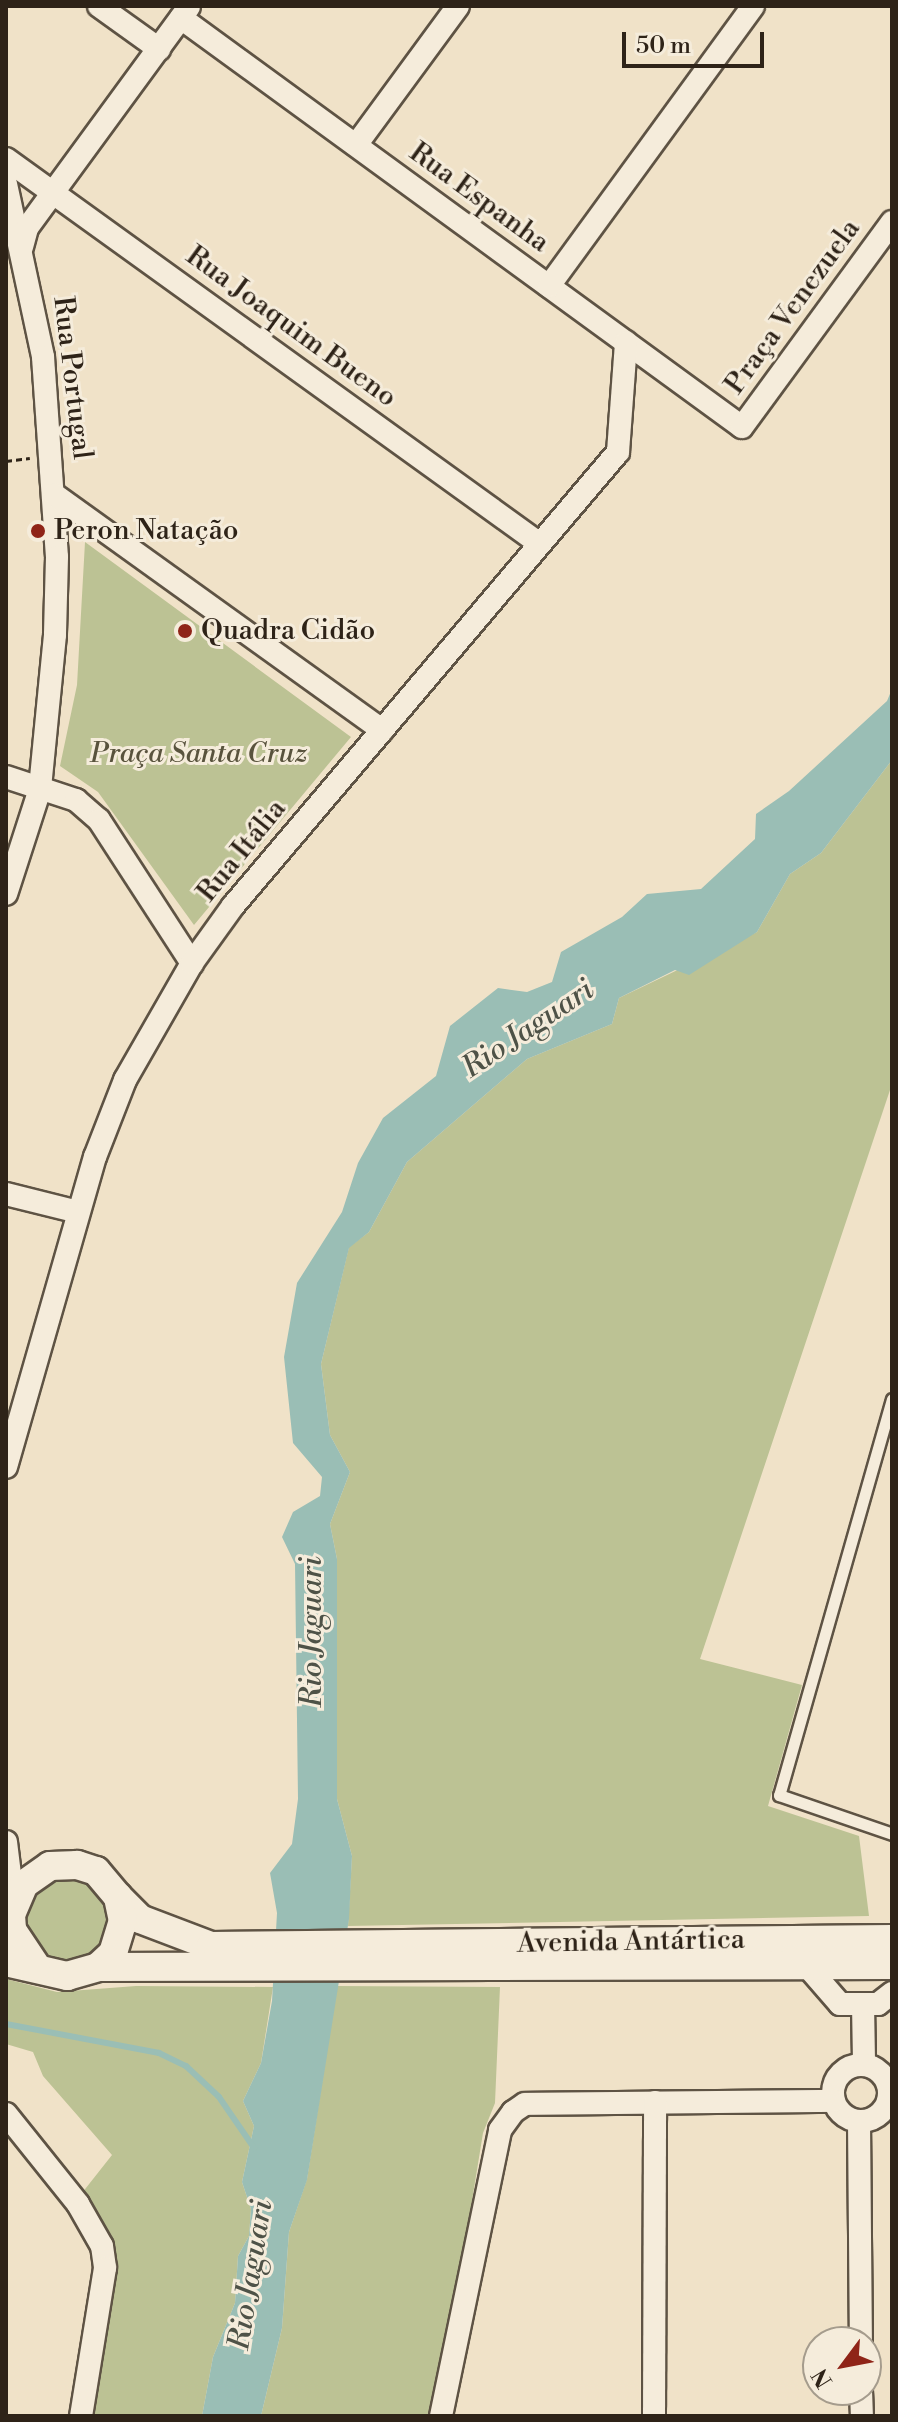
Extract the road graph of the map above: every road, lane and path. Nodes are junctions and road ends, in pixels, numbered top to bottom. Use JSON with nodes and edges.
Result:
{"nodes":[{"id":1,"x":99,"y":6,"type":"edge"},
{"id":2,"x":458,"y":6,"type":"edge"},
{"id":3,"x":753,"y":6,"type":"edge"},
{"id":4,"x":185,"y":12,"type":"edge"},
{"id":5,"x":159,"y":49,"type":"junction"},
{"id":6,"x":356,"y":145,"type":"junction"},
{"id":7,"x":6,"y":159,"type":"edge"},
{"id":8,"x":6,"y":184,"type":"edge"},
{"id":9,"x":54,"y":194,"type":"junction"},
{"id":10,"x":892,"y":222,"type":"edge"},
{"id":11,"x":22,"y":248,"type":"junction"},
{"id":12,"x":549,"y":286,"type":"junction"},
{"id":13,"x":626,"y":342,"type":"junction"},
{"id":14,"x":742,"y":427,"type":"joint"},
{"id":15,"x":55,"y":495,"type":"junction"},
{"id":16,"x":540,"y":544,"type":"junction"},
{"id":17,"x":382,"y":730,"type":"junction"},
{"id":18,"x":6,"y":777,"type":"edge"},
{"id":19,"x":40,"y":789,"type":"junction"},
{"id":20,"x":6,"y":894,"type":"edge"},
{"id":21,"x":192,"y":963,"type":"junction"},
{"id":22,"x":6,"y":1194,"type":"edge"},
{"id":23,"x":78,"y":1212,"type":"junction"},
{"id":24,"x":892,"y":1399,"type":"edge"},
{"id":25,"x":6,"y":1467,"type":"edge"},
{"id":26,"x":892,"y":1834,"type":"edge"},
{"id":27,"x":6,"y":1842,"type":"edge"},
{"id":28,"x":118,"y":1897,"type":"junction"},
{"id":29,"x":10,"y":1915,"type":"edge"},
{"id":30,"x":892,"y":1939,"type":"edge"},
{"id":31,"x":372,"y":1957,"type":"junction"},
{"id":32,"x":247,"y":1958,"type":"junction"},
{"id":33,"x":6,"y":1962,"type":"edge"},
{"id":34,"x":892,"y":1965,"type":"edge"},
{"id":35,"x":36,"y":1966,"type":"junction"},
{"id":36,"x":807,"y":1966,"type":"junction"},
{"id":37,"x":98,"y":1967,"type":"junction"},
{"id":38,"x":892,"y":1993,"type":"edge"},
{"id":39,"x":863,"y":2004,"type":"junction"},
{"id":40,"x":864,"y":2064,"type":"junction"},
{"id":41,"x":833,"y":2101,"type":"junction"},
{"id":42,"x":890,"y":2101,"type":"edge"},
{"id":43,"x":655,"y":2102,"type":"junction"},
{"id":44,"x":6,"y":2114,"type":"edge"},
{"id":45,"x":859,"y":2121,"type":"junction"},
{"id":46,"x":861,"y":2326,"type":"edge"},
{"id":47,"x":81,"y":2416,"type":"edge"},
{"id":48,"x":441,"y":2416,"type":"edge"},
{"id":49,"x":654,"y":2416,"type":"edge"}],
"edges":[{"from":1,"to":5,"type":"street"},
{"from":2,"to":6,"type":"street"},
{"from":3,"to":12,"type":"street"},
{"from":4,"to":5,"type":"street"},
{"from":4,"to":6,"type":"street","name":"Rua Espanha"},
{"from":5,"to":9,"type":"street"},
{"from":6,"to":12,"type":"street","name":"Rua Espanha"},
{"from":7,"to":9,"type":"street","name":"Rua Joaquim Bueno"},
{"from":8,"to":11,"type":"street","name":"Rua Portugal"},
{"from":9,"to":11,"type":"street"},
{"from":9,"to":16,"type":"street","name":"Rua Joaquim Bueno"},
{"from":10,"to":14,"type":"street","name":"Praça Venezuela"},
{"from":11,"to":15,"type":"street","name":"Rua Portugal"},
{"from":12,"to":13,"type":"street","name":"Rua Espanha"},
{"from":13,"to":14,"type":"street","name":"Rua Espanha"},
{"from":13,"to":16,"type":"street","name":"Rua Itália"},
{"from":15,"to":17,"type":"street"},
{"from":15,"to":19,"type":"street","name":"Rua Portugal"},
{"from":16,"to":17,"type":"street","name":"Rua Itália"},
{"from":17,"to":21,"type":"street","name":"Rua Itália"},
{"from":18,"to":19,"type":"street"},
{"from":19,"to":20,"type":"street","name":"Rua Portugal"},
{"from":19,"to":21,"type":"street"},
{"from":21,"to":23,"type":"street","name":"Rua Itália"},
{"from":22,"to":23,"type":"street"},
{"from":23,"to":25,"type":"street","name":"Rua Itália"},
{"from":24,"to":26,"type":"lane"},
{"from":27,"to":29,"type":"street"},
{"from":28,"to":29,"type":"street"},
{"from":28,"to":32,"type":"street"},
{"from":28,"to":37,"type":"street"},
{"from":29,"to":35,"type":"street"},
{"from":30,"to":31,"type":"street","name":"Avenida Antártica"},
{"from":31,"to":32,"type":"street"},
{"from":31,"to":36,"type":"street","name":"Avenida Antártica"},
{"from":32,"to":37,"type":"street"},
{"from":33,"to":35,"type":"street"},
{"from":34,"to":36,"type":"street","name":"Avenida Antártica"},
{"from":35,"to":37,"type":"street"},
{"from":36,"to":39,"type":"street"},
{"from":38,"to":39,"type":"street"},
{"from":39,"to":40,"type":"street"},
{"from":40,"to":41,"type":"street"},
{"from":40,"to":42,"type":"street"},
{"from":41,"to":43,"type":"street"},
{"from":41,"to":45,"type":"street"},
{"from":42,"to":45,"type":"street"},
{"from":43,"to":48,"type":"street"},
{"from":43,"to":49,"type":"street"},
{"from":44,"to":47,"type":"street"},
{"from":45,"to":46,"type":"street"}]}
